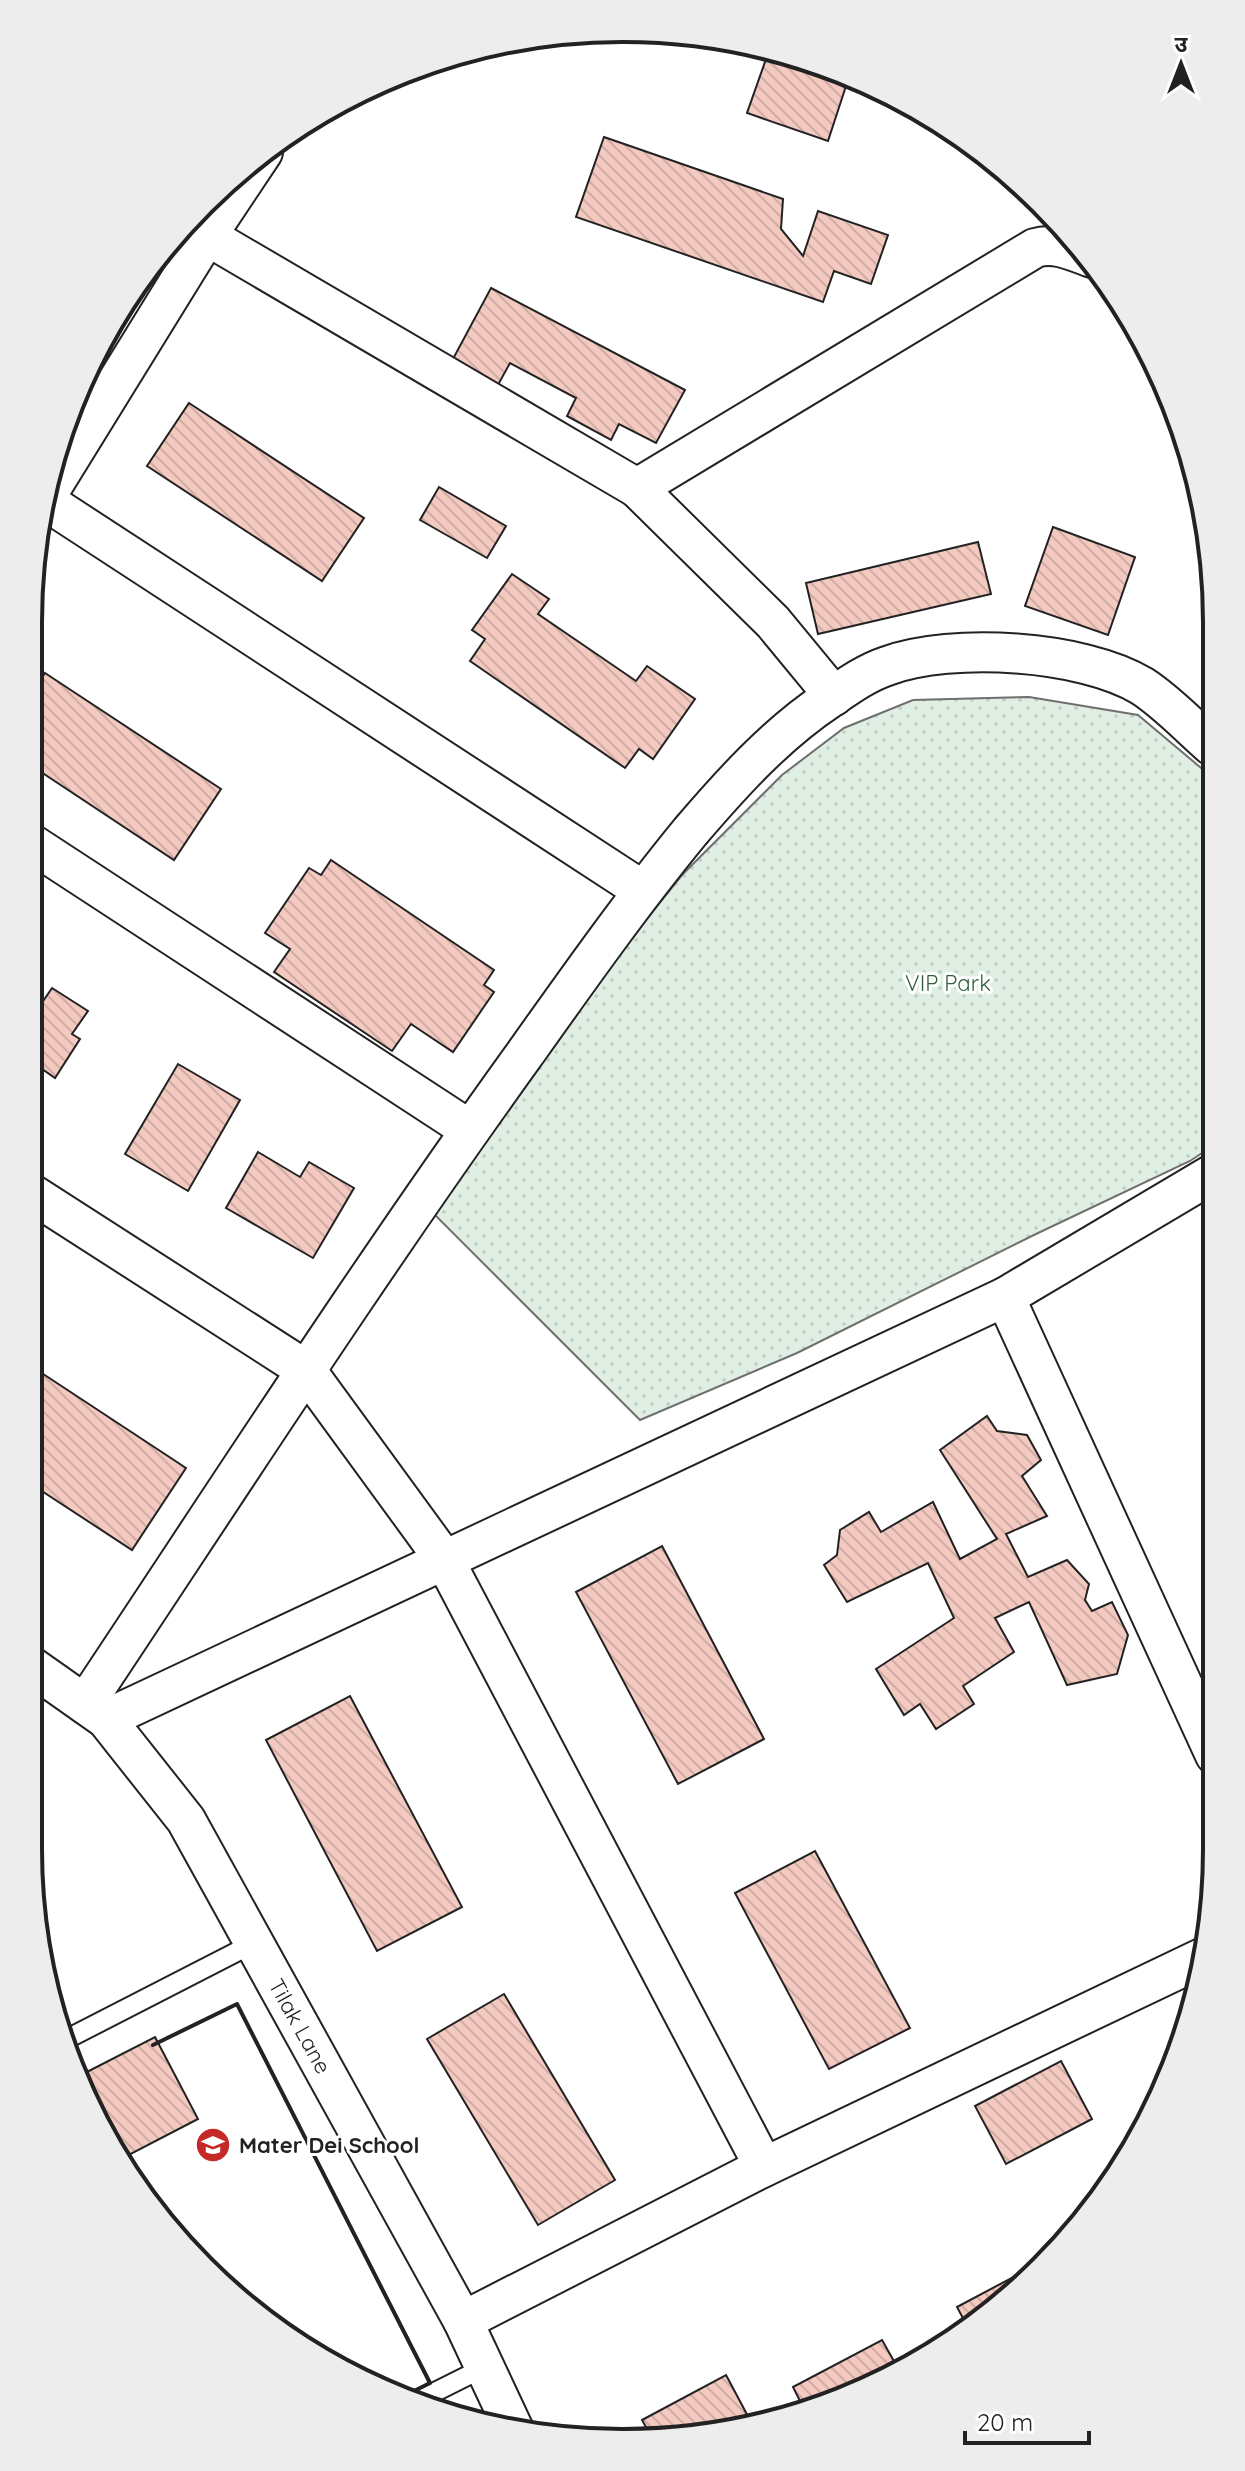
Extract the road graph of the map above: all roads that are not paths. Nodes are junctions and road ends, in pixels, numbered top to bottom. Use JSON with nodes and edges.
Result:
{"nodes":[{"id":1,"x":241,"y":185,"type":"edge"},
{"id":2,"x":207,"y":236,"type":"junction"},
{"id":3,"x":1065,"y":247,"type":"edge"},
{"id":4,"x":62,"y":471,"type":"edge"},
{"id":5,"x":637,"y":488,"type":"junction"},
{"id":6,"x":53,"y":507,"type":"edge"},
{"id":7,"x":834,"y":696,"type":"junction"},
{"id":8,"x":1203,"y":738,"type":"edge"},
{"id":9,"x":42,"y":850,"type":"edge"},
{"id":10,"x":642,"y":890,"type":"junction"},
{"id":11,"x":470,"y":1130,"type":"junction"},
{"id":12,"x":1203,"y":1180,"type":"edge"},
{"id":13,"x":42,"y":1200,"type":"edge"},
{"id":14,"x":1005,"y":1297,"type":"junction"},
{"id":15,"x":306,"y":1370,"type":"junction"},
{"id":16,"x":444,"y":1559,"type":"junction"},
{"id":17,"x":42,"y":1674,"type":"edge"},
{"id":18,"x":96,"y":1711,"type":"junction"},
{"id":19,"x":1203,"y":1729,"type":"edge"},
{"id":20,"x":254,"y":1943,"type":"junction"},
{"id":21,"x":1192,"y":1963,"type":"edge"},
{"id":22,"x":73,"y":2036,"type":"edge"},
{"id":23,"x":764,"y":2167,"type":"junction"},
{"id":24,"x":463,"y":2321,"type":"junction"},
{"id":25,"x":485,"y":2367,"type":"junction"},
{"id":26,"x":428,"y":2395,"type":"edge"},
{"id":27,"x":508,"y":2418,"type":"edge"}],
"edges":[{"from":1,"to":2,"type":"street"},
{"from":2,"to":4,"type":"street"},
{"from":2,"to":5,"type":"street"},
{"from":3,"to":5,"type":"street"},
{"from":5,"to":7,"type":"street"},
{"from":6,"to":10,"type":"street"},
{"from":7,"to":8,"type":"street"},
{"from":7,"to":10,"type":"street"},
{"from":9,"to":11,"type":"street"},
{"from":10,"to":11,"type":"street"},
{"from":11,"to":15,"type":"street"},
{"from":12,"to":14,"type":"street"},
{"from":13,"to":15,"type":"street"},
{"from":14,"to":16,"type":"street"},
{"from":14,"to":19,"type":"street"},
{"from":15,"to":16,"type":"street"},
{"from":15,"to":18,"type":"street"},
{"from":16,"to":18,"type":"street"},
{"from":16,"to":23,"type":"street"},
{"from":17,"to":18,"type":"street","name":"Tilak Lane"},
{"from":18,"to":20,"type":"street","name":"Tilak Lane"},
{"from":20,"to":22,"type":"lane"},
{"from":20,"to":24,"type":"street","name":"Tilak Lane"},
{"from":21,"to":23,"type":"street"},
{"from":23,"to":24,"type":"street"},
{"from":24,"to":25,"type":"street","name":"Tilak Lane"},
{"from":25,"to":26,"type":"lane"},
{"from":25,"to":27,"type":"street","name":"Tilak Lane"}]}
